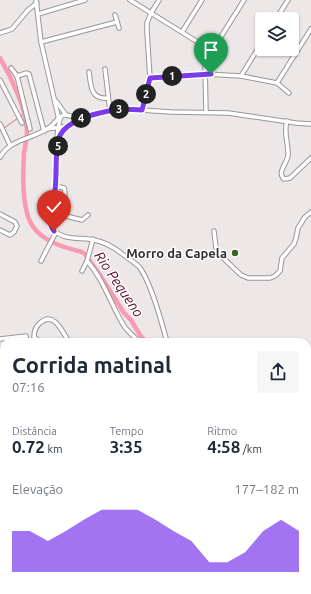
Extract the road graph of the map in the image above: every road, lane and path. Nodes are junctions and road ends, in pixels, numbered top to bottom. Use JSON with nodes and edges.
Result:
{"nodes":[{"id":1,"x":85,"y":0,"type":"edge"},
{"id":2,"x":130,"y":0,"type":"edge"},
{"id":3,"x":159,"y":0,"type":"edge"},
{"id":4,"x":202,"y":0,"type":"edge"},
{"id":5,"x":244,"y":0,"type":"edge"},
{"id":6,"x":288,"y":0,"type":"edge"},
{"id":7,"x":72,"y":1,"type":"edge"},
{"id":8,"x":36,"y":2,"type":"edge"},
{"id":9,"x":280,"y":12,"type":"edge"},
{"id":10,"x":151,"y":13,"type":"junction"},
{"id":11,"x":38,"y":14,"type":"junction"},
{"id":12,"x":116,"y":15,"type":"dead end"},
{"id":13,"x":117,"y":22,"type":"junction"},
{"id":14,"x":119,"y":28,"type":"dead end"},
{"id":15,"x":311,"y":29,"type":"edge"},
{"id":16,"x":182,"y":32,"type":"junction"},
{"id":17,"x":0,"y":33,"type":"edge"},
{"id":18,"x":41,"y":42,"type":"junction"},
{"id":19,"x":212,"y":51,"type":"junction"},
{"id":20,"x":255,"y":53,"type":"edge"},
{"id":21,"x":11,"y":68,"type":"dead end"},
{"id":22,"x":105,"y":69,"type":"dead end"},
{"id":23,"x":89,"y":72,"type":"dead end"},
{"id":24,"x":205,"y":74,"type":"junction"},
{"id":25,"x":17,"y":76,"type":"junction"},
{"id":26,"x":241,"y":76,"type":"junction"},
{"id":27,"x":150,"y":78,"type":"junction"},
{"id":28,"x":0,"y":80,"type":"edge"},
{"id":29,"x":277,"y":83,"type":"junction"},
{"id":30,"x":289,"y":93,"type":"dead end"},
{"id":31,"x":108,"y":98,"type":"junction"},
{"id":32,"x":54,"y":99,"type":"junction"},
{"id":33,"x":142,"y":110,"type":"junction"},
{"id":34,"x":110,"y":111,"type":"junction"},
{"id":35,"x":206,"y":112,"type":"junction"},
{"id":36,"x":67,"y":116,"type":"junction"},
{"id":37,"x":81,"y":118,"type":"junction"},
{"id":38,"x":59,"y":120,"type":"junction"},
{"id":39,"x":287,"y":121,"type":"junction"},
{"id":40,"x":22,"y":123,"type":"dead end"},
{"id":41,"x":0,"y":124,"type":"edge"},
{"id":42,"x":311,"y":124,"type":"edge"},
{"id":43,"x":67,"y":126,"type":"junction"},
{"id":44,"x":52,"y":128,"type":"junction"},
{"id":45,"x":30,"y":129,"type":"dead end"},
{"id":46,"x":45,"y":130,"type":"junction"},
{"id":47,"x":58,"y":135,"type":"junction"},
{"id":48,"x":58,"y":140,"type":"junction"},
{"id":49,"x":10,"y":145,"type":"junction"},
{"id":50,"x":0,"y":157,"type":"edge"},
{"id":51,"x":311,"y":158,"type":"edge"},
{"id":52,"x":55,"y":186,"type":"junction"},
{"id":53,"x":311,"y":212,"type":"edge"},
{"id":54,"x":0,"y":214,"type":"edge"},
{"id":55,"x":88,"y":215,"type":"dead end"},
{"id":56,"x":0,"y":230,"type":"edge"},
{"id":57,"x":214,"y":231,"type":"dead end"},
{"id":58,"x":56,"y":232,"type":"junction"},
{"id":59,"x":93,"y":239,"type":"junction"},
{"id":60,"x":41,"y":261,"type":"dead end"},
{"id":61,"x":87,"y":261,"type":"junction"},
{"id":62,"x":82,"y":271,"type":"dead end"},
{"id":63,"x":9,"y":338,"type":"edge"},
{"id":64,"x":26,"y":338,"type":"edge"},
{"id":65,"x":35,"y":338,"type":"edge"},
{"id":66,"x":67,"y":338,"type":"edge"},
{"id":67,"x":135,"y":338,"type":"edge"},
{"id":68,"x":166,"y":338,"type":"edge"}],
"edges":[{"from":1,"to":7,"type":"street"},
{"from":2,"to":10,"type":"street"},
{"from":3,"to":10,"type":"street"},
{"from":4,"to":16,"type":"street"},
{"from":5,"to":19,"type":"street"},
{"from":6,"to":9,"type":"street"},
{"from":7,"to":11,"type":"street"},
{"from":8,"to":11,"type":"street"},
{"from":8,"to":17,"type":"street"},
{"from":10,"to":16,"type":"street"},
{"from":10,"to":27,"type":"street"},
{"from":11,"to":18,"type":"street"},
{"from":12,"to":13,"type":"street"},
{"from":13,"to":14,"type":"street"},
{"from":13,"to":18,"type":"street"},
{"from":15,"to":29,"type":"street"},
{"from":16,"to":19,"type":"street"},
{"from":18,"to":32,"type":"street"},
{"from":19,"to":24,"type":"street"},
{"from":20,"to":26,"type":"street"},
{"from":21,"to":25,"type":"street"},
{"from":22,"to":31,"type":"street"},
{"from":23,"to":31,"type":"street"},
{"from":24,"to":26,"type":"street"},
{"from":24,"to":27,"type":"street"},
{"from":24,"to":35,"type":"street"},
{"from":25,"to":45,"type":"street"},
{"from":25,"to":46,"type":"street"},
{"from":26,"to":29,"type":"street"},
{"from":27,"to":33,"type":"street"},
{"from":28,"to":40,"type":"street"},
{"from":29,"to":30,"type":"street"},
{"from":31,"to":34,"type":"street"},
{"from":32,"to":36,"type":"street"},
{"from":32,"to":38,"type":"street"},
{"from":33,"to":34,"type":"street"},
{"from":33,"to":35,"type":"street"},
{"from":34,"to":37,"type":"street"},
{"from":35,"to":39,"type":"street"},
{"from":36,"to":37,"type":"street"},
{"from":36,"to":38,"type":"street"},
{"from":36,"to":43,"type":"street"},
{"from":37,"to":43,"type":"street"},
{"from":38,"to":43,"type":"street"},
{"from":38,"to":44,"type":"street"},
{"from":38,"to":46,"type":"street"},
{"from":38,"to":47,"type":"street"},
{"from":39,"to":42,"type":"street"},
{"from":39,"to":51,"type":"street"},
{"from":41,"to":49,"type":"street"},
{"from":43,"to":48,"type":"street"},
{"from":44,"to":46,"type":"street"},
{"from":44,"to":47,"type":"street"},
{"from":46,"to":49,"type":"street"},
{"from":47,"to":48,"type":"street"},
{"from":48,"to":52,"type":"street"},
{"from":49,"to":50,"type":"street"},
{"from":52,"to":55,"type":"street"},
{"from":52,"to":58,"type":"street"},
{"from":53,"to":57,"type":"street"},
{"from":54,"to":56,"type":"street"},
{"from":58,"to":59,"type":"street"},
{"from":58,"to":60,"type":"street"},
{"from":59,"to":61,"type":"street"},
{"from":59,"to":68,"type":"street"},
{"from":61,"to":62,"type":"street"},
{"from":61,"to":67,"type":"street"},
{"from":63,"to":64,"type":"street"},
{"from":65,"to":66,"type":"street"}]}
